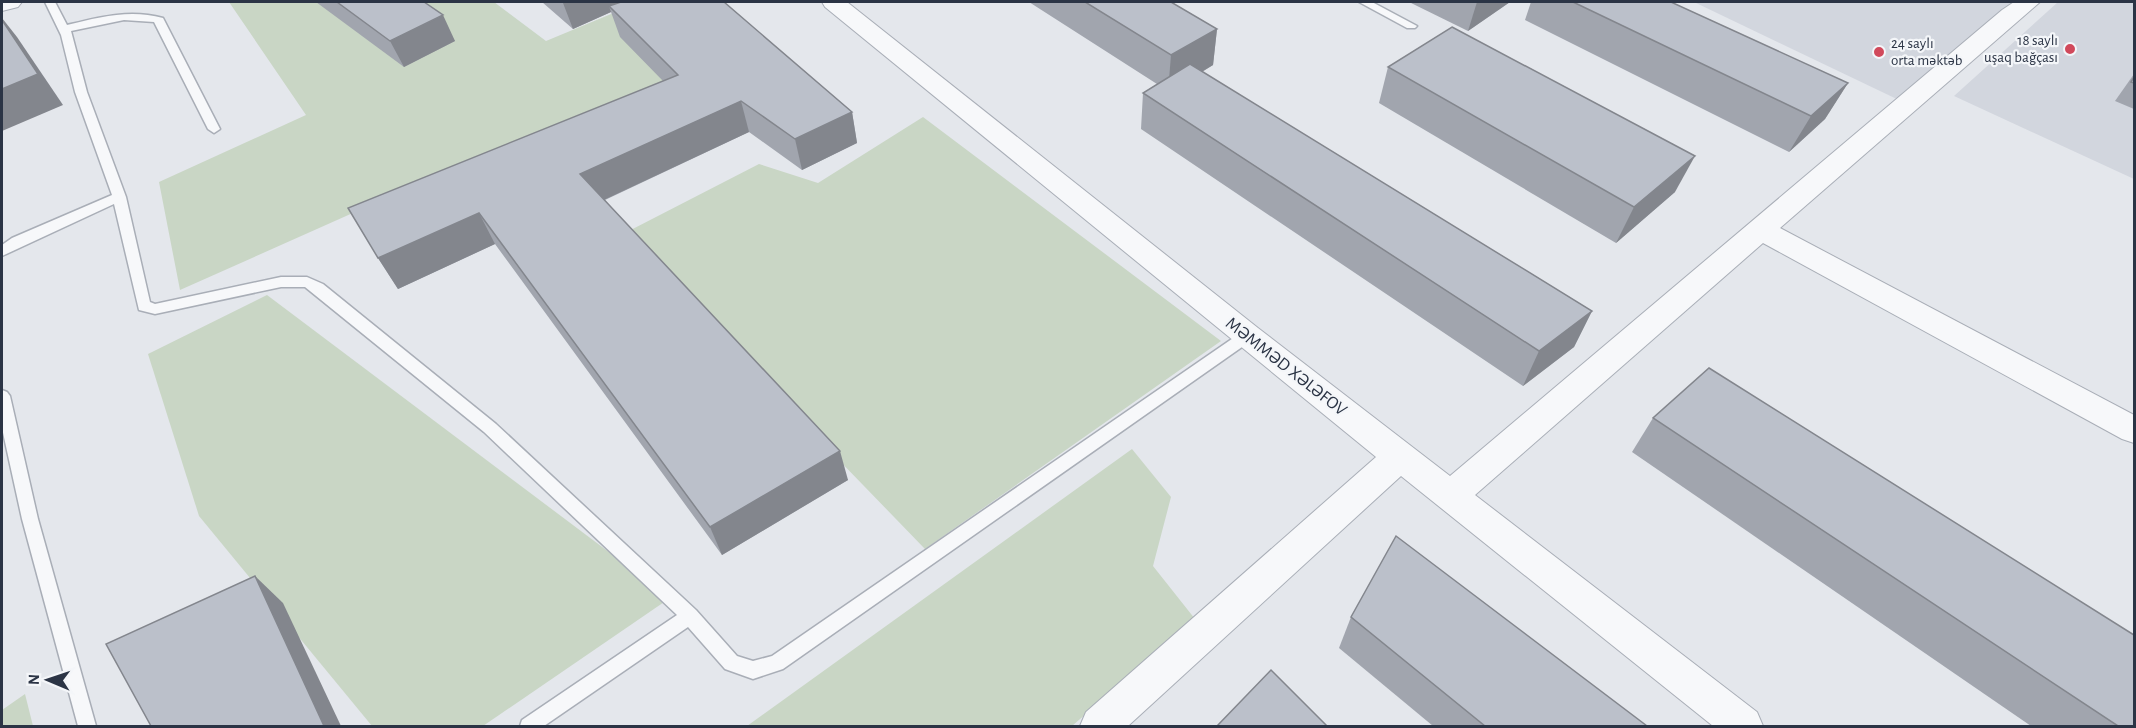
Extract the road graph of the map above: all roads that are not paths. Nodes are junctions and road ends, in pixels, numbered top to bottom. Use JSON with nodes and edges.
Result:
{"nodes":[{"id":1,"x":10,"y":2,"type":"edge"},
{"id":2,"x":50,"y":2,"type":"edge"},
{"id":3,"x":833,"y":2,"type":"edge"},
{"id":4,"x":1364,"y":2,"type":"edge"},
{"id":5,"x":2029,"y":2,"type":"edge"},
{"id":6,"x":2,"y":4,"type":"edge"},
{"id":7,"x":1411,"y":26,"type":"dead end"},
{"id":8,"x":64,"y":29,"type":"junction"},
{"id":9,"x":214,"y":129,"type":"dead end"},
{"id":10,"x":119,"y":197,"type":"junction"},
{"id":11,"x":1761,"y":230,"type":"junction"},
{"id":12,"x":2,"y":251,"type":"edge"},
{"id":13,"x":1247,"y":336,"type":"junction"},
{"id":14,"x":2,"y":396,"type":"edge"},
{"id":15,"x":2134,"y":430,"type":"edge"},
{"id":16,"x":1400,"y":456,"type":"junction"},
{"id":17,"x":1450,"y":496,"type":"junction"},
{"id":18,"x":690,"y":616,"type":"junction"},
{"id":19,"x":87,"y":726,"type":"edge"},
{"id":20,"x":529,"y":726,"type":"edge"},
{"id":21,"x":1100,"y":726,"type":"edge"},
{"id":22,"x":1743,"y":726,"type":"edge"}],
"edges":[{"from":1,"to":6,"type":"street"},
{"from":2,"to":8,"type":"lane"},
{"from":3,"to":13,"type":"street","name":"MƏMMƏD XƏLƏFOV"},
{"from":4,"to":7,"type":"lane"},
{"from":5,"to":11,"type":"street"},
{"from":8,"to":9,"type":"lane"},
{"from":8,"to":10,"type":"lane"},
{"from":10,"to":12,"type":"lane"},
{"from":10,"to":18,"type":"lane"},
{"from":11,"to":15,"type":"street"},
{"from":11,"to":17,"type":"street"},
{"from":13,"to":16,"type":"street","name":"MƏMMƏD XƏLƏFOV"},
{"from":13,"to":18,"type":"lane"},
{"from":14,"to":19,"type":"lane"},
{"from":16,"to":17,"type":"street","name":"MƏMMƏD XƏLƏFOV"},
{"from":16,"to":21,"type":"street"},
{"from":17,"to":22,"type":"street","name":"MƏMMƏD XƏLƏFOV"},
{"from":18,"to":20,"type":"lane"}]}
